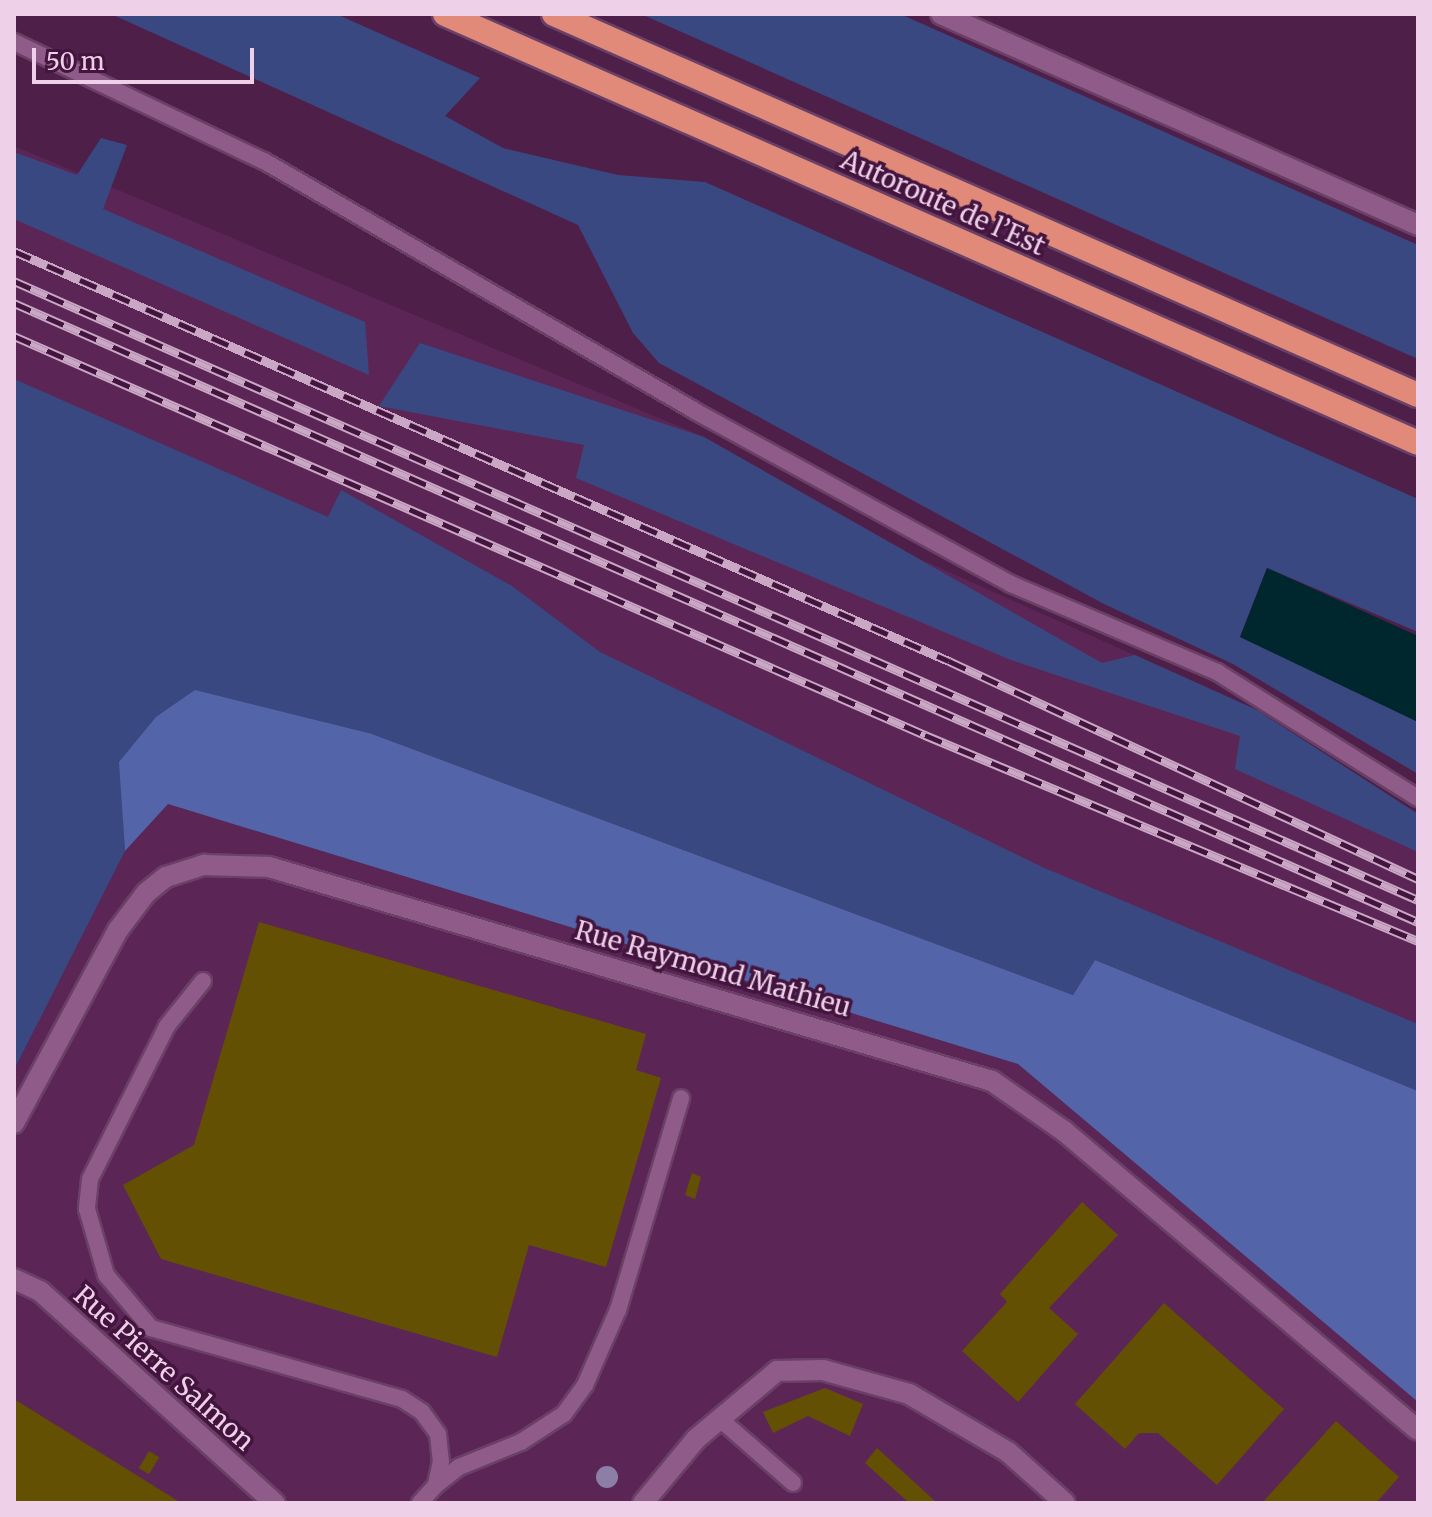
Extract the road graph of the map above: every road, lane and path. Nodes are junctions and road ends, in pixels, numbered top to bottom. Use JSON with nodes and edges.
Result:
{"nodes":[{"id":1,"x":445,"y":14,"type":"edge"},
{"id":2,"x":554,"y":14,"type":"edge"},
{"id":3,"x":941,"y":14,"type":"edge"},
{"id":4,"x":14,"y":42,"type":"edge"},
{"id":5,"x":1418,"y":225,"type":"edge"},
{"id":6,"x":1418,"y":395,"type":"edge"},
{"id":7,"x":1418,"y":443,"type":"edge"},
{"id":8,"x":1418,"y":798,"type":"edge"},
{"id":9,"x":203,"y":981,"type":"dead end"},
{"id":10,"x":681,"y":1098,"type":"dead end"},
{"id":11,"x":14,"y":1123,"type":"edge"},
{"id":12,"x":14,"y":1279,"type":"edge"},
{"id":13,"x":720,"y":1419,"type":"junction"},
{"id":14,"x":1418,"y":1430,"type":"edge"},
{"id":15,"x":793,"y":1483,"type":"dead end"},
{"id":16,"x":436,"y":1485,"type":"junction"},
{"id":17,"x":275,"y":1503,"type":"edge"},
{"id":18,"x":420,"y":1503,"type":"edge"},
{"id":19,"x":643,"y":1503,"type":"edge"},
{"id":20,"x":1065,"y":1503,"type":"edge"}],
"edges":[{"from":1,"to":7,"type":"highway","name":"Autoroute de l’Est"},
{"from":2,"to":6,"type":"highway","name":"Autoroute de l’Est"},
{"from":3,"to":5,"type":"street"},
{"from":4,"to":8,"type":"lane"},
{"from":9,"to":16,"type":"lane"},
{"from":10,"to":16,"type":"lane"},
{"from":11,"to":14,"type":"street","name":"Rue Raymond Mathieu"},
{"from":12,"to":17,"type":"street","name":"Rue Pierre Salmon"},
{"from":13,"to":15,"type":"lane"},
{"from":13,"to":19,"type":"street"},
{"from":13,"to":20,"type":"street"},
{"from":16,"to":18,"type":"lane"}]}
